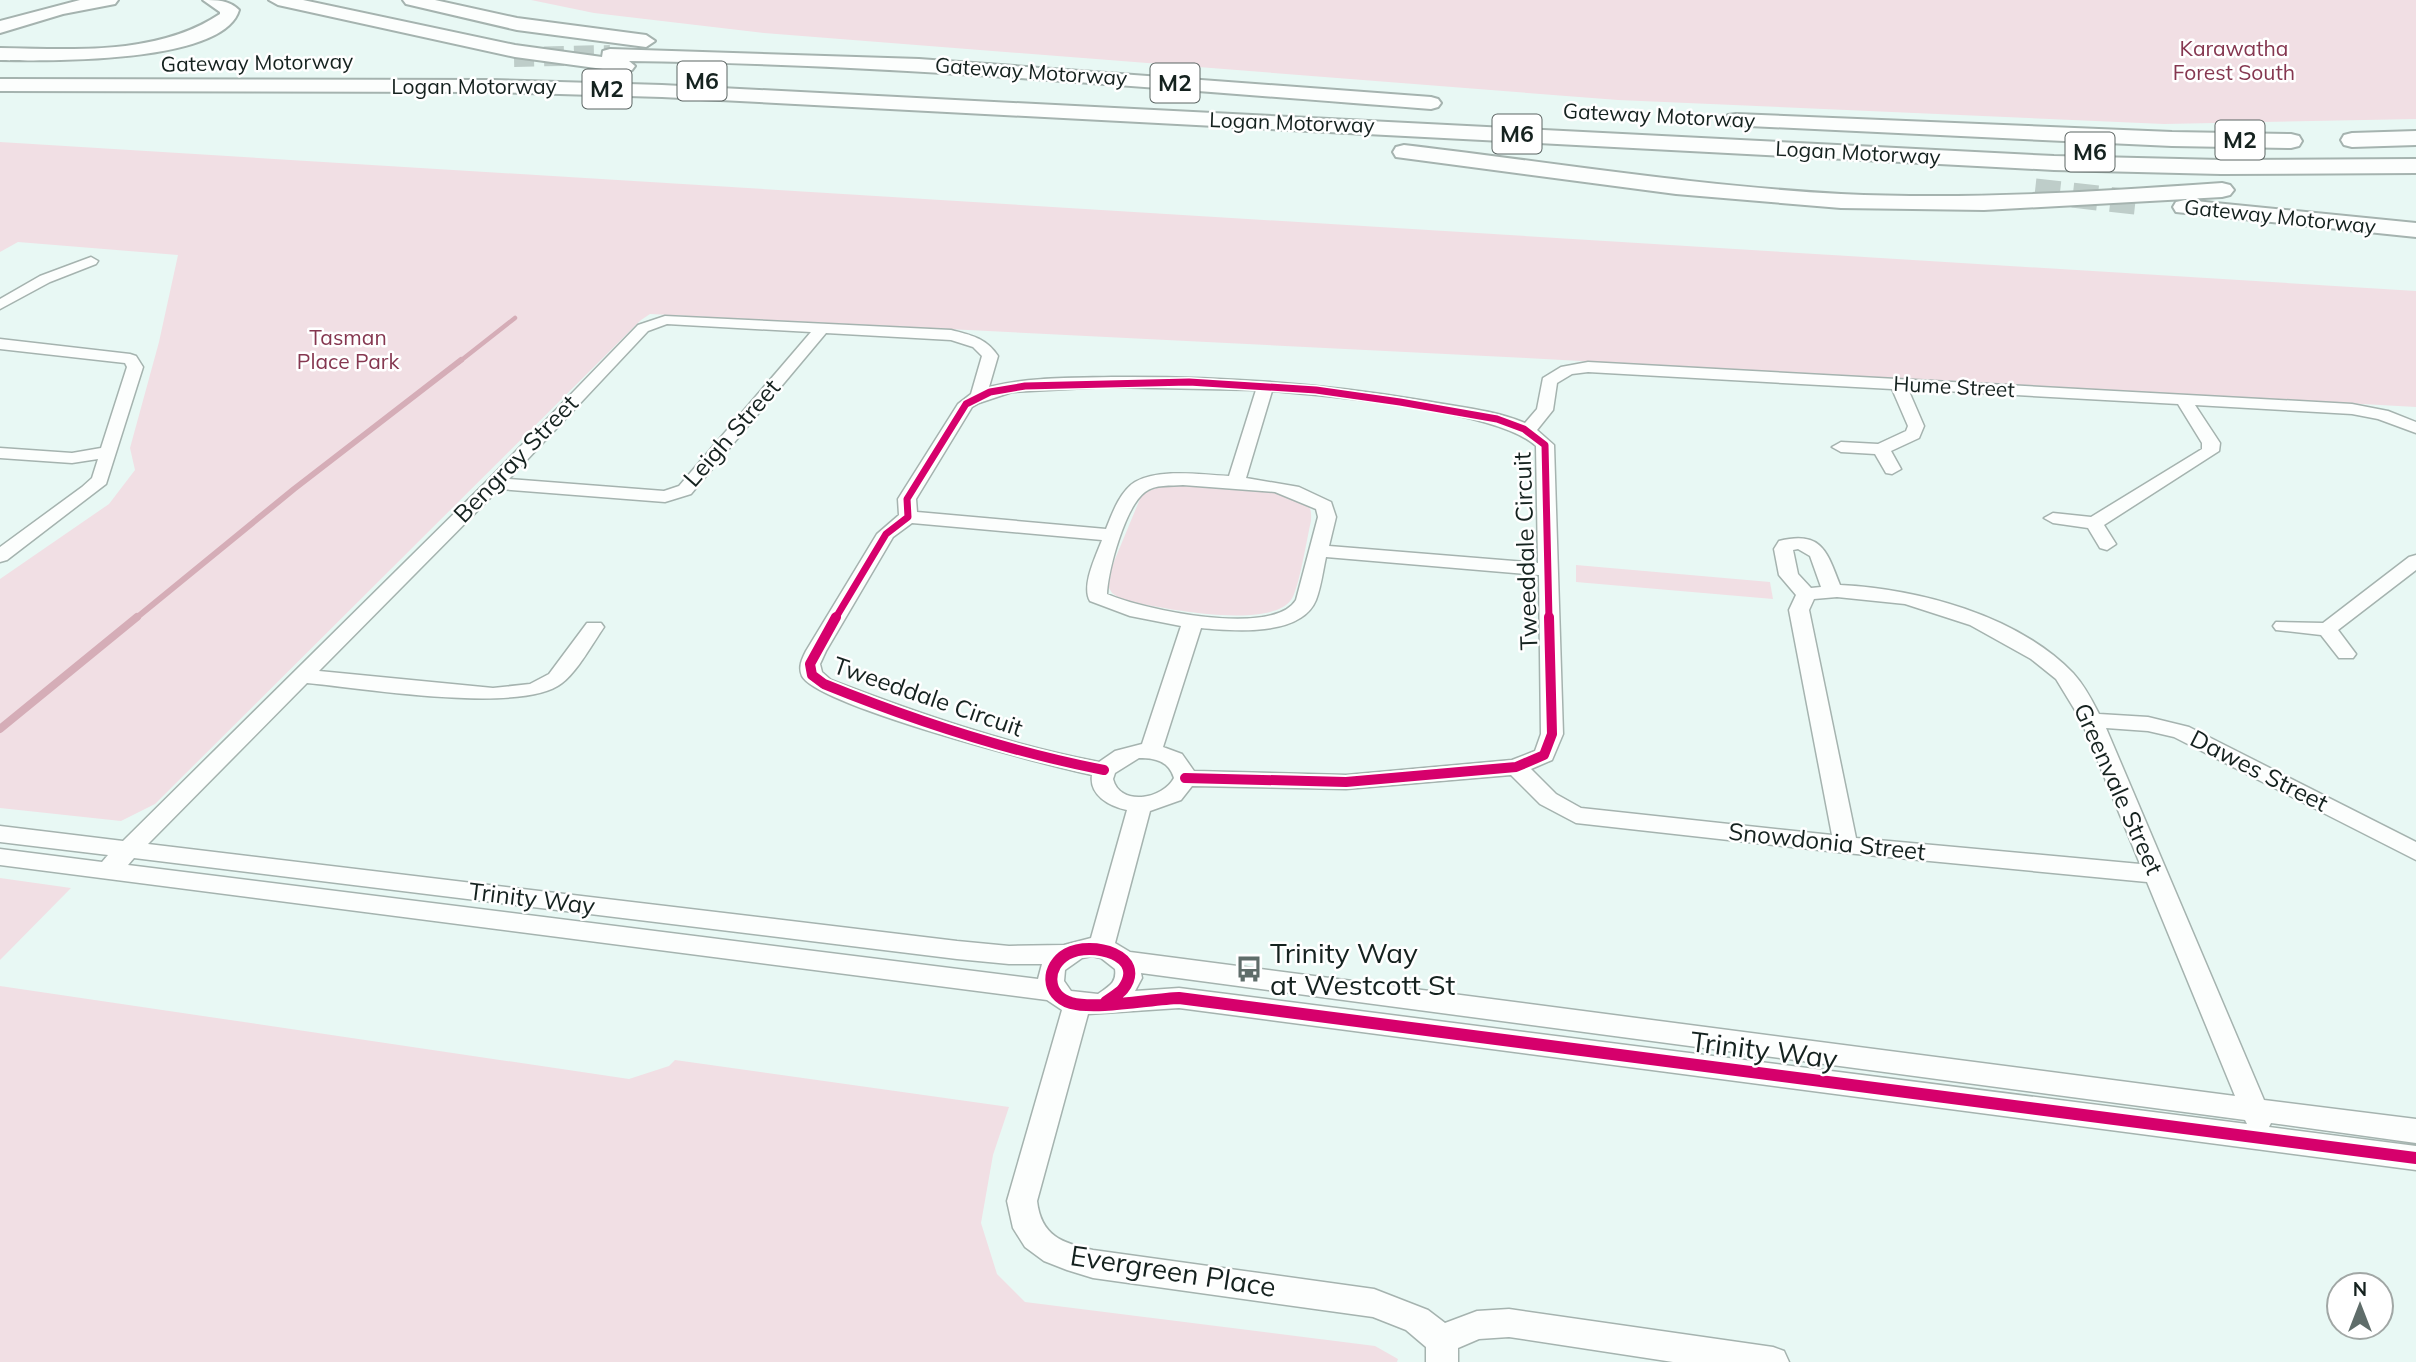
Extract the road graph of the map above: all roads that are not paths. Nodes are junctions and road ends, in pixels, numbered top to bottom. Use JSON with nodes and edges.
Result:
{"nodes":[{"id":1,"x":58,"y":0,"type":"edge"},
{"id":2,"x":109,"y":0,"type":"edge"},
{"id":3,"x":212,"y":0,"type":"edge"},
{"id":4,"x":278,"y":0,"type":"edge"},
{"id":5,"x":391,"y":0,"type":"edge"},
{"id":6,"x":412,"y":0,"type":"edge"},
{"id":7,"x":436,"y":0,"type":"edge"},
{"id":8,"x":517,"y":24,"type":"junction"},
{"id":9,"x":0,"y":25,"type":"edge"},
{"id":10,"x":0,"y":54,"type":"edge"},
{"id":11,"x":514,"y":54,"type":"junction"},
{"id":12,"x":610,"y":55,"type":"tunnel mouth"},
{"id":13,"x":453,"y":59,"type":"dead end"},
{"id":14,"x":155,"y":65,"type":"dead end"},
{"id":15,"x":0,"y":67,"type":"edge"},
{"id":16,"x":1063,"y":74,"type":"junction"},
{"id":17,"x":0,"y":85,"type":"edge"},
{"id":18,"x":0,"y":93,"type":"edge"},
{"id":19,"x":220,"y":101,"type":"junction"},
{"id":20,"x":1455,"y":105,"type":"dead end"},
{"id":21,"x":0,"y":106,"type":"edge"},
{"id":22,"x":1402,"y":118,"type":"junction"},
{"id":23,"x":1710,"y":118,"type":"dead end"},
{"id":24,"x":1213,"y":120,"type":"junction"},
{"id":25,"x":1142,"y":131,"type":"junction"},
{"id":26,"x":2416,"y":138,"type":"edge"},
{"id":27,"x":2308,"y":141,"type":"dead end"},
{"id":28,"x":2335,"y":141,"type":"dead end"},
{"id":29,"x":2416,"y":152,"type":"edge"},
{"id":30,"x":1763,"y":164,"type":"junction"},
{"id":31,"x":2416,"y":166,"type":"edge"},
{"id":32,"x":2416,"y":175,"type":"edge"},
{"id":33,"x":1902,"y":177,"type":"dead end"},
{"id":34,"x":1942,"y":181,"type":"dead end"},
{"id":35,"x":2035,"y":191,"type":"tunnel mouth"},
{"id":36,"x":2143,"y":202,"type":"tunnel mouth"},
{"id":37,"x":2416,"y":230,"type":"edge"},
{"id":38,"x":91,"y":261,"type":"dead end"},
{"id":39,"x":0,"y":305,"type":"edge"},
{"id":40,"x":823,"y":327,"type":"junction"},
{"id":41,"x":0,"y":344,"type":"edge"},
{"id":42,"x":1898,"y":384,"type":"junction"},
{"id":43,"x":1265,"y":386,"type":"junction"},
{"id":44,"x":979,"y":395,"type":"junction"},
{"id":45,"x":2183,"y":400,"type":"junction"},
{"id":46,"x":2416,"y":428,"type":"edge"},
{"id":47,"x":1528,"y":430,"type":"junction"},
{"id":48,"x":1842,"y":447,"type":"dead end"},
{"id":49,"x":1881,"y":449,"type":"junction"},
{"id":50,"x":107,"y":452,"type":"junction"},
{"id":51,"x":0,"y":453,"type":"edge"},
{"id":52,"x":1892,"y":469,"type":"dead end"},
{"id":53,"x":495,"y":482,"type":"junction"},
{"id":54,"x":1236,"y":482,"type":"junction"},
{"id":55,"x":908,"y":517,"type":"junction"},
{"id":56,"x":2053,"y":518,"type":"dead end"},
{"id":57,"x":2094,"y":523,"type":"junction"},
{"id":58,"x":1113,"y":535,"type":"junction"},
{"id":59,"x":2107,"y":544,"type":"dead end"},
{"id":60,"x":1317,"y":551,"type":"junction"},
{"id":61,"x":0,"y":556,"type":"edge"},
{"id":62,"x":2416,"y":561,"type":"edge"},
{"id":63,"x":1548,"y":570,"type":"junction"},
{"id":64,"x":1832,"y":589,"type":"junction"},
{"id":65,"x":1806,"y":594,"type":"junction"},
{"id":66,"x":1193,"y":621,"type":"junction"},
{"id":67,"x":2283,"y":626,"type":"dead end"},
{"id":68,"x":594,"y":628,"type":"dead end"},
{"id":69,"x":2327,"y":629,"type":"junction"},
{"id":70,"x":2346,"y":654,"type":"dead end"},
{"id":71,"x":301,"y":676,"type":"junction"},
{"id":72,"x":2092,"y":720,"type":"junction"},
{"id":73,"x":1150,"y":751,"type":"junction"},
{"id":74,"x":1517,"y":767,"type":"junction"},
{"id":75,"x":1104,"y":770,"type":"junction"},
{"id":76,"x":1185,"y":778,"type":"junction"},
{"id":77,"x":1140,"y":804,"type":"junction"},
{"id":78,"x":0,"y":834,"type":"edge"},
{"id":79,"x":1846,"y":845,"type":"junction"},
{"id":80,"x":127,"y":850,"type":"junction"},
{"id":81,"x":2416,"y":852,"type":"edge"},
{"id":82,"x":0,"y":857,"type":"edge"},
{"id":83,"x":107,"y":871,"type":"junction"},
{"id":84,"x":2155,"y":874,"type":"junction"},
{"id":85,"x":1101,"y":948,"type":"junction"},
{"id":86,"x":1066,"y":954,"type":"junction"},
{"id":87,"x":1125,"y":961,"type":"junction"},
{"id":88,"x":1079,"y":999,"type":"junction"},
{"id":89,"x":2255,"y":1109,"type":"junction"},
{"id":90,"x":2416,"y":1131,"type":"edge"},
{"id":91,"x":2265,"y":1137,"type":"junction"},
{"id":92,"x":2416,"y":1158,"type":"edge"},
{"id":93,"x":1442,"y":1351,"type":"edge"},
{"id":94,"x":1773,"y":1362,"type":"edge"}],
"edges":[{"from":1,"to":9,"type":"highway"},
{"from":2,"to":9,"type":"highway"},
{"from":3,"to":10,"type":"highway"},
{"from":4,"to":11,"type":"highway"},
{"from":5,"to":11,"type":"highway"},
{"from":6,"to":8,"type":"highway"},
{"from":7,"to":8,"type":"highway"},
{"from":8,"to":16,"type":"highway"},
{"from":11,"to":13,"type":"highway"},
{"from":11,"to":22,"type":"highway"},
{"from":12,"to":16,"type":"highway","name":"Gateway Motorway","number":"M2"},
{"from":14,"to":15,"type":"highway","name":"Gateway Motorway"},
{"from":15,"to":22,"type":"highway","name":"Logan Motorway","number":"M6"},
{"from":16,"to":20,"type":"highway","name":"Gateway Motorway","number":"M2"},
{"from":17,"to":24,"type":"highway","name":"Logan Motorway","number":"M2"},
{"from":18,"to":19,"type":"highway"},
{"from":19,"to":21,"type":"highway"},
{"from":19,"to":25,"type":"highway"},
{"from":22,"to":29,"type":"highway","name":"Logan Motorway","number":"M6"},
{"from":23,"to":27,"type":"highway","name":"Gateway Motorway","number":"M2"},
{"from":24,"to":30,"type":"highway","name":"Gateway Motorway","number":"M2"},
{"from":24,"to":31,"type":"highway","name":"Logan Motorway","number":"M6"},
{"from":25,"to":30,"type":"highway"},
{"from":25,"to":32,"type":"highway"},
{"from":26,"to":28,"type":"highway"},
{"from":30,"to":33,"type":"highway","name":"Gateway Motorway","number":"M2"},
{"from":34,"to":35,"type":"highway"},
{"from":36,"to":37,"type":"highway","name":"Gateway Motorway"},
{"from":38,"to":39,"type":"street"},
{"from":40,"to":44,"type":"street","name":"Bengray Street"},
{"from":40,"to":53,"type":"street","name":"Bengray Street"},
{"from":40,"to":53,"type":"street","name":"Leigh Street"},
{"from":41,"to":50,"type":"street"},
{"from":42,"to":45,"type":"street","name":"Hume Street"},
{"from":42,"to":47,"type":"street","name":"Hume Street"},
{"from":42,"to":49,"type":"street"},
{"from":43,"to":44,"type":"street","name":"Tweeddale Circuit"},
{"from":43,"to":47,"type":"street","name":"Tweeddale Circuit"},
{"from":43,"to":54,"type":"street"},
{"from":44,"to":55,"type":"street"},
{"from":45,"to":46,"type":"street","name":"Hume Street"},
{"from":45,"to":57,"type":"street"},
{"from":47,"to":63,"type":"street","name":"Tweeddale Circuit"},
{"from":48,"to":49,"type":"street"},
{"from":49,"to":52,"type":"street"},
{"from":50,"to":51,"type":"street"},
{"from":50,"to":61,"type":"street"},
{"from":53,"to":71,"type":"street","name":"Bengray Street"},
{"from":54,"to":58,"type":"street"},
{"from":54,"to":60,"type":"street"},
{"from":55,"to":58,"type":"street"},
{"from":55,"to":75,"type":"street","name":"Tweeddale Circuit"},
{"from":56,"to":57,"type":"street"},
{"from":57,"to":59,"type":"street"},
{"from":58,"to":66,"type":"street"},
{"from":60,"to":63,"type":"street"},
{"from":60,"to":66,"type":"street"},
{"from":62,"to":69,"type":"street"},
{"from":63,"to":74,"type":"street","name":"Tweeddale Circuit"},
{"from":64,"to":65,"type":"street","name":"Greenvale Street"},
{"from":64,"to":65,"type":"street"},
{"from":64,"to":72,"type":"street","name":"Greenvale Street"},
{"from":65,"to":79,"type":"street"},
{"from":66,"to":73,"type":"street"},
{"from":67,"to":69,"type":"street"},
{"from":68,"to":71,"type":"street"},
{"from":69,"to":70,"type":"street"},
{"from":71,"to":80,"type":"street","name":"Bengray Street"},
{"from":72,"to":81,"type":"street","name":"Dawes Street"},
{"from":72,"to":84,"type":"street","name":"Greenvale Street"},
{"from":73,"to":75,"type":"street"},
{"from":73,"to":76,"type":"street"},
{"from":74,"to":76,"type":"street","name":"Tweeddale Circuit"},
{"from":74,"to":79,"type":"street","name":"Snowdonia Street"},
{"from":75,"to":77,"type":"street"},
{"from":76,"to":77,"type":"street"},
{"from":77,"to":85,"type":"street"},
{"from":78,"to":80,"type":"street","name":"Trinity Way"},
{"from":79,"to":84,"type":"street","name":"Snowdonia Street"},
{"from":80,"to":83,"type":"street","name":"Bengray Street"},
{"from":80,"to":86,"type":"street","name":"Trinity Way"},
{"from":82,"to":83,"type":"street","name":"Trinity Way"},
{"from":83,"to":88,"type":"street","name":"Trinity Way"},
{"from":84,"to":89,"type":"street","name":"Greenvale Street"},
{"from":85,"to":86,"type":"street","name":"Trinity Way"},
{"from":85,"to":87,"type":"street","name":"Trinity Way"},
{"from":86,"to":88,"type":"street"},
{"from":87,"to":88,"type":"street"},
{"from":87,"to":89,"type":"street","name":"Trinity Way"},
{"from":88,"to":91,"type":"street","name":"Trinity Way"},
{"from":88,"to":93,"type":"street","name":"Evergreen Place"},
{"from":89,"to":90,"type":"street","name":"Trinity Way"},
{"from":89,"to":91,"type":"street","name":"Greenvale Street"},
{"from":91,"to":92,"type":"street","name":"Trinity Way"},
{"from":93,"to":94,"type":"street"}]}
